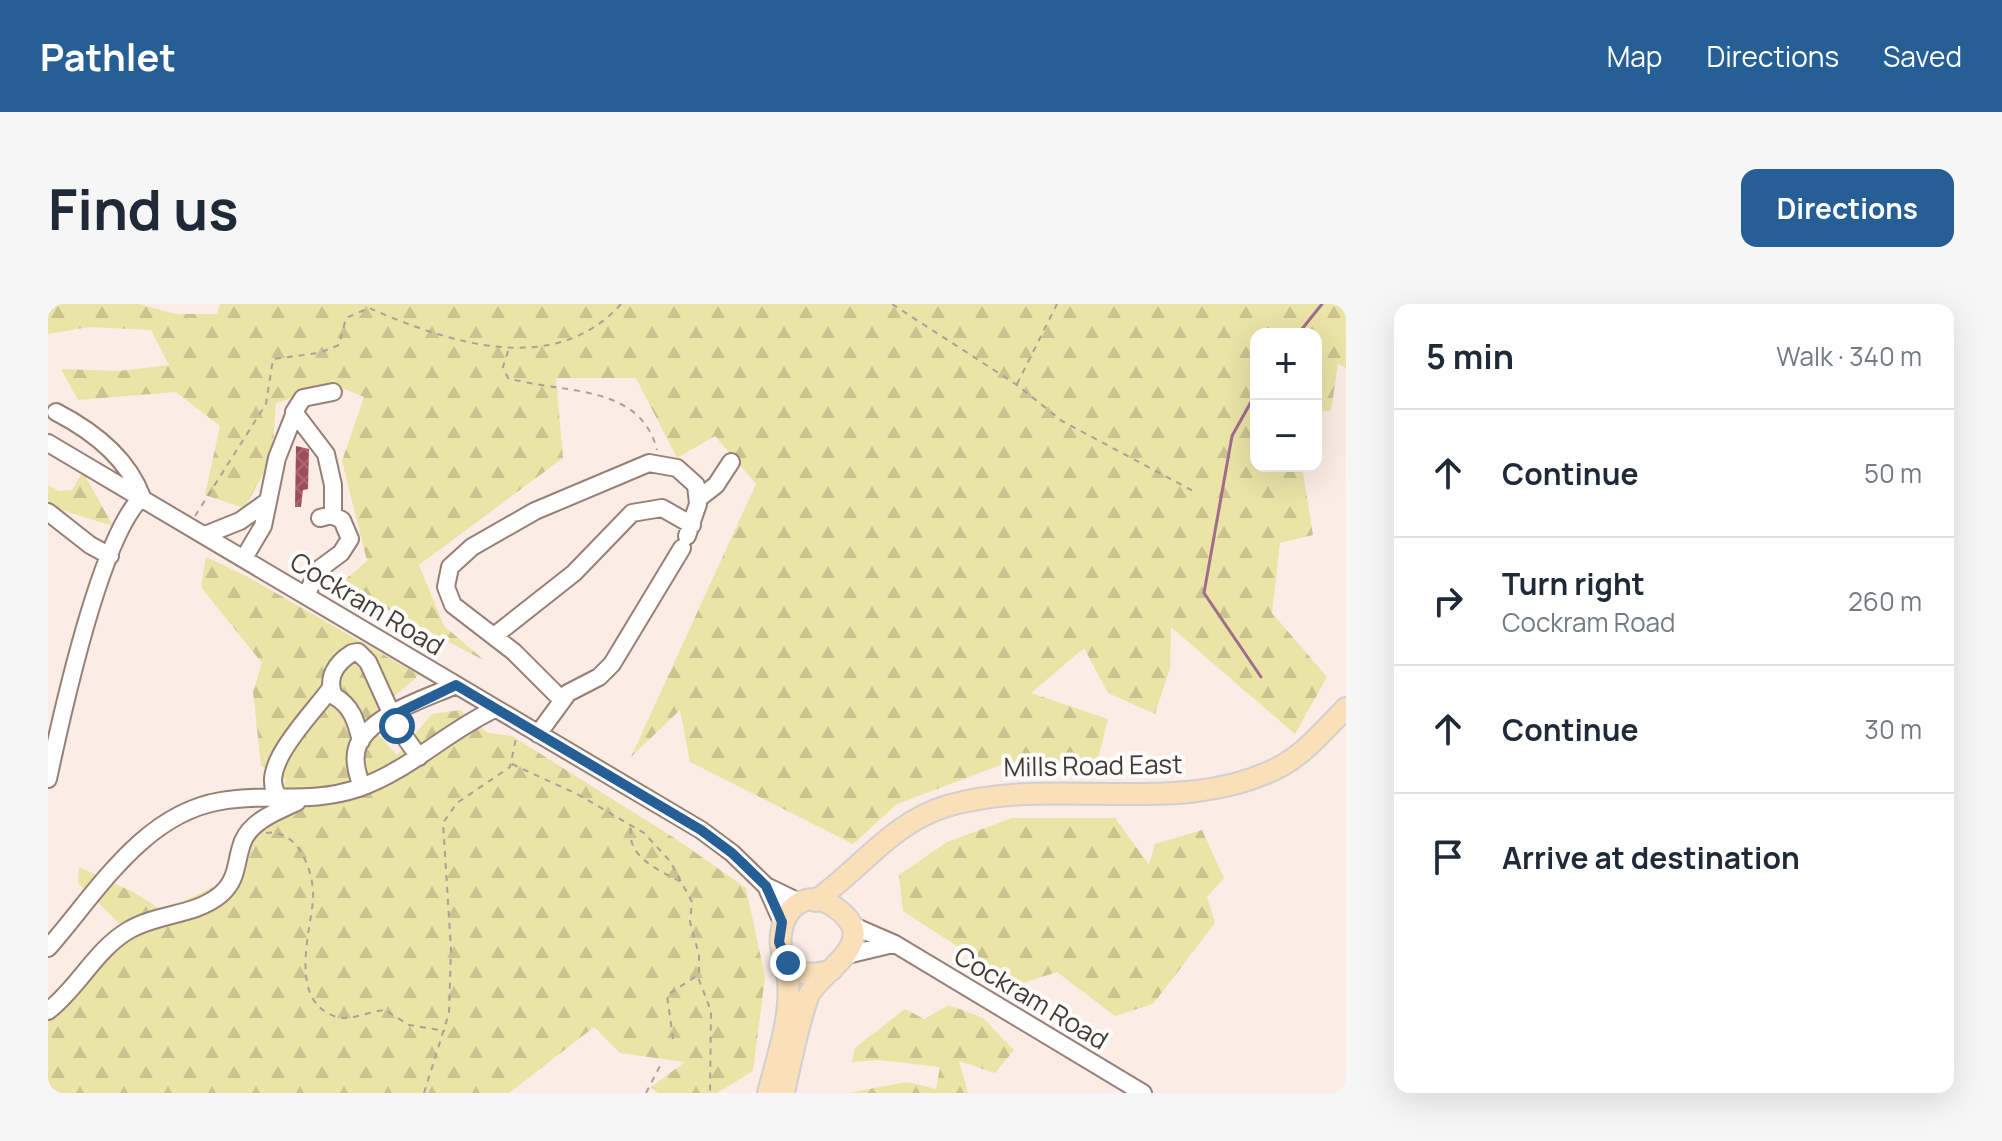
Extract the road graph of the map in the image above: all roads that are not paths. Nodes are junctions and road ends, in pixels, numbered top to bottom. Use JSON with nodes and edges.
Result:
{"nodes":[{"id":1,"x":333,"y":392,"type":"dead end"},
{"id":2,"x":56,"y":412,"type":"dead end"},
{"id":3,"x":294,"y":415,"type":"junction"},
{"id":4,"x":48,"y":443,"type":"edge"},
{"id":5,"x":731,"y":462,"type":"dead end"},
{"id":6,"x":142,"y":497,"type":"junction"},
{"id":7,"x":698,"y":499,"type":"junction"},
{"id":8,"x":268,"y":501,"type":"junction"},
{"id":9,"x":48,"y":512,"type":"edge"},
{"id":10,"x":205,"y":535,"type":"junction"},
{"id":11,"x":687,"y":536,"type":"junction"},
{"id":12,"x":110,"y":556,"type":"junction"},
{"id":13,"x":244,"y":558,"type":"junction"},
{"id":14,"x":306,"y":596,"type":"junction"},
{"id":15,"x":494,"y":636,"type":"junction"},
{"id":16,"x":456,"y":685,"type":"junction"},
{"id":17,"x":330,"y":689,"type":"junction"},
{"id":18,"x":562,"y":700,"type":"junction"},
{"id":19,"x":1346,"y":708,"type":"edge"},
{"id":20,"x":495,"y":709,"type":"junction"},
{"id":21,"x":392,"y":716,"type":"junction"},
{"id":22,"x":531,"y":730,"type":"junction"},
{"id":23,"x":361,"y":741,"type":"junction"},
{"id":24,"x":419,"y":757,"type":"junction"},
{"id":25,"x":275,"y":769,"type":"junction"},
{"id":26,"x":48,"y":779,"type":"edge"},
{"id":27,"x":362,"y":787,"type":"junction"},
{"id":28,"x":235,"y":799,"type":"junction"},
{"id":29,"x":281,"y":799,"type":"junction"},
{"id":30,"x":301,"y":800,"type":"junction"},
{"id":31,"x":844,"y":881,"type":"junction"},
{"id":32,"x":766,"y":886,"type":"junction"},
{"id":33,"x":808,"y":902,"type":"junction"},
{"id":34,"x":848,"y":921,"type":"junction"},
{"id":35,"x":782,"y":922,"type":"junction"},
{"id":36,"x":895,"y":944,"type":"junction"},
{"id":37,"x":48,"y":948,"type":"edge"},
{"id":38,"x":782,"y":953,"type":"junction"},
{"id":39,"x":847,"y":955,"type":"junction"},
{"id":40,"x":832,"y":970,"type":"junction"},
{"id":41,"x":48,"y":1011,"type":"edge"},
{"id":42,"x":768,"y":1093,"type":"edge"},
{"id":43,"x":784,"y":1093,"type":"edge"},
{"id":44,"x":1143,"y":1093,"type":"edge"}],
"edges":[{"from":1,"to":3,"type":"street"},
{"from":2,"to":6,"type":"street"},
{"from":3,"to":8,"type":"street"},
{"from":3,"to":14,"type":"street"},
{"from":4,"to":6,"type":"street","name":"Cockram Road"},
{"from":5,"to":7,"type":"street"},
{"from":6,"to":10,"type":"street","name":"Cockram Road"},
{"from":6,"to":12,"type":"street"},
{"from":7,"to":11,"type":"street"},
{"from":7,"to":15,"type":"street"},
{"from":8,"to":10,"type":"street"},
{"from":8,"to":13,"type":"street"},
{"from":9,"to":12,"type":"street"},
{"from":10,"to":13,"type":"street","name":"Cockram Road"},
{"from":11,"to":15,"type":"street"},
{"from":11,"to":18,"type":"street"},
{"from":12,"to":26,"type":"street"},
{"from":13,"to":14,"type":"street","name":"Cockram Road"},
{"from":14,"to":16,"type":"street","name":"Cockram Road"},
{"from":15,"to":18,"type":"street"},
{"from":16,"to":20,"type":"street","name":"Cockram Road"},
{"from":16,"to":21,"type":"street"},
{"from":17,"to":21,"type":"street"},
{"from":17,"to":23,"type":"street"},
{"from":17,"to":25,"type":"street"},
{"from":18,"to":22,"type":"street"},
{"from":19,"to":31,"type":"main road","name":"Mills Road East"},
{"from":20,"to":22,"type":"street","name":"Cockram Road"},
{"from":20,"to":24,"type":"street"},
{"from":21,"to":23,"type":"street"},
{"from":21,"to":24,"type":"street"},
{"from":22,"to":32,"type":"street","name":"Cockram Road"},
{"from":23,"to":27,"type":"street"},
{"from":24,"to":27,"type":"street"},
{"from":25,"to":28,"type":"street"},
{"from":25,"to":29,"type":"street"},
{"from":27,"to":30,"type":"street"},
{"from":28,"to":29,"type":"street"},
{"from":28,"to":37,"type":"street"},
{"from":29,"to":30,"type":"street"},
{"from":30,"to":41,"type":"street"},
{"from":31,"to":33,"type":"main road","name":"Mills Road East"},
{"from":31,"to":34,"type":"main road"},
{"from":32,"to":33,"type":"street","name":"Cockram Road"},
{"from":32,"to":35,"type":"street","name":"Cockram Road"},
{"from":33,"to":34,"type":"main road"},
{"from":33,"to":35,"type":"main road"},
{"from":34,"to":36,"type":"street","name":"Cockram Road"},
{"from":34,"to":39,"type":"main road"},
{"from":35,"to":38,"type":"main road"},
{"from":36,"to":39,"type":"street"},
{"from":36,"to":44,"type":"street","name":"Cockram Road"},
{"from":38,"to":40,"type":"main road"},
{"from":38,"to":42,"type":"main road"},
{"from":39,"to":40,"type":"main road"},
{"from":40,"to":43,"type":"main road"}]}
